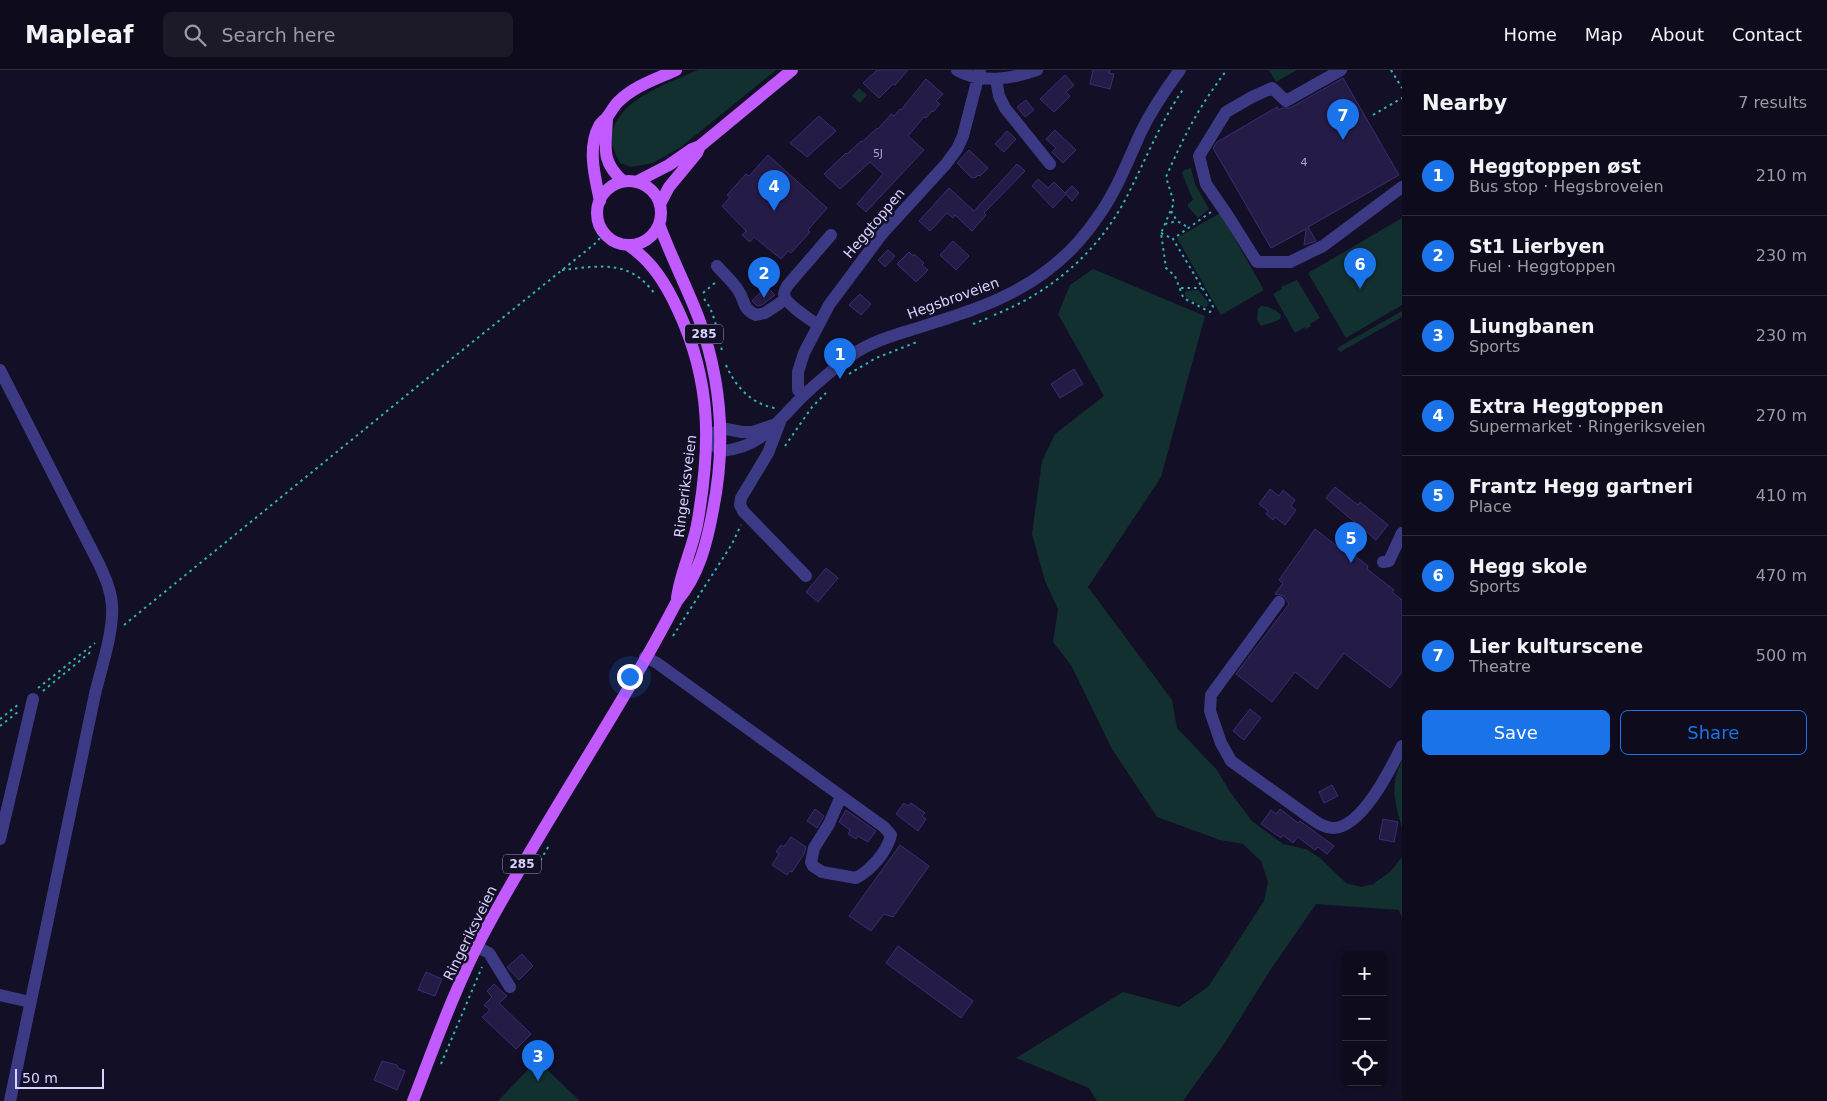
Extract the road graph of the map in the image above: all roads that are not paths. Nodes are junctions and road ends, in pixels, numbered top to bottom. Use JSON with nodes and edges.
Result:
{"nodes":[{"id":1,"x":676,"y":70,"type":"edge"},
{"id":2,"x":792,"y":70,"type":"edge"},
{"id":3,"x":957,"y":70,"type":"edge"},
{"id":4,"x":1037,"y":70,"type":"edge"},
{"id":5,"x":1180,"y":70,"type":"edge"},
{"id":6,"x":1341,"y":70,"type":"edge"},
{"id":7,"x":979,"y":74,"type":"edge"},
{"id":8,"x":996,"y":78,"type":"junction"},
{"id":9,"x":607,"y":118,"type":"junction"},
{"id":10,"x":700,"y":146,"type":"junction"},
{"id":11,"x":1050,"y":164,"type":"dead end"},
{"id":12,"x":630,"y":182,"type":"junction"},
{"id":13,"x":1402,"y":187,"type":"edge"},
{"id":14,"x":600,"y":201,"type":"junction"},
{"id":15,"x":660,"y":204,"type":"junction"},
{"id":16,"x":659,"y":224,"type":"junction"},
{"id":17,"x":832,"y":235,"type":"dead end"},
{"id":18,"x":628,"y":245,"type":"junction"},
{"id":19,"x":721,"y":270,"type":"road end"},
{"id":20,"x":786,"y":299,"type":"junction"},
{"id":21,"x":818,"y":325,"type":"junction"},
{"id":22,"x":0,"y":370,"type":"edge"},
{"id":23,"x":803,"y":396,"type":"junction"},
{"id":24,"x":778,"y":417,"type":"junction"},
{"id":25,"x":721,"y":428,"type":"junction"},
{"id":26,"x":707,"y":439,"type":"junction"},
{"id":27,"x":721,"y":451,"type":"junction"},
{"id":28,"x":1402,"y":533,"type":"edge"},
{"id":29,"x":1383,"y":562,"type":"dead end"},
{"id":30,"x":806,"y":576,"type":"dead end"},
{"id":31,"x":677,"y":601,"type":"junction"},
{"id":32,"x":1279,"y":602,"type":"dead end"},
{"id":33,"x":645,"y":657,"type":"junction"},
{"id":34,"x":31,"y":697,"type":"road end"},
{"id":35,"x":1402,"y":746,"type":"edge"},
{"id":36,"x":841,"y":796,"type":"junction"},
{"id":37,"x":0,"y":840,"type":"edge"},
{"id":38,"x":483,"y":950,"type":"junction"},
{"id":39,"x":510,"y":988,"type":"dead end"},
{"id":40,"x":3,"y":998,"type":"edge"},
{"id":41,"x":30,"y":1002,"type":"junction"},
{"id":42,"x":10,"y":1101,"type":"edge"},
{"id":43,"x":413,"y":1101,"type":"edge"}],
"edges":[{"from":1,"to":9,"type":"main road"},
{"from":2,"to":10,"type":"main road","number":"285"},
{"from":3,"to":7,"type":"street"},
{"from":4,"to":8,"type":"street"},
{"from":5,"to":23,"type":"street","name":"Hegsbroveien"},
{"from":6,"to":13,"type":"street"},
{"from":7,"to":8,"type":"street"},
{"from":7,"to":21,"type":"street","name":"Heggtoppen"},
{"from":8,"to":11,"type":"street"},
{"from":9,"to":12,"type":"main road"},
{"from":9,"to":14,"type":"main road"},
{"from":10,"to":12,"type":"main road","number":"285"},
{"from":10,"to":15,"type":"main road","number":"285"},
{"from":12,"to":14,"type":"main road","number":"285"},
{"from":12,"to":15,"type":"main road"},
{"from":14,"to":18,"type":"main road","number":"285"},
{"from":15,"to":16,"type":"main road","number":"285"},
{"from":16,"to":18,"type":"main road"},
{"from":16,"to":25,"type":"main road","name":"Ringeriksveien","number":"285"},
{"from":17,"to":20,"type":"street"},
{"from":18,"to":26,"type":"main road","name":"Ringeriksveien","number":"285"},
{"from":19,"to":20,"type":"street"},
{"from":20,"to":21,"type":"street"},
{"from":21,"to":23,"type":"street","name":"Heggtoppen"},
{"from":22,"to":41,"type":"street"},
{"from":23,"to":24,"type":"street","name":"Hegsbroveien"},
{"from":24,"to":25,"type":"street"},
{"from":24,"to":27,"type":"street","name":"Hegsbroveien"},
{"from":24,"to":30,"type":"street"},
{"from":25,"to":26,"type":"street"},
{"from":25,"to":27,"type":"main road","name":"Ringeriksveien","number":"285"},
{"from":26,"to":27,"type":"street"},
{"from":26,"to":31,"type":"main road","name":"Ringeriksveien","number":"285"},
{"from":27,"to":31,"type":"main road","name":"Ringeriksveien","number":"285"},
{"from":28,"to":29,"type":"street"},
{"from":31,"to":33,"type":"main road","name":"Ringeriksveien","number":"285"},
{"from":32,"to":35,"type":"street"},
{"from":33,"to":36,"type":"street"},
{"from":33,"to":38,"type":"main road","name":"Ringeriksveien","number":"285"},
{"from":34,"to":37,"type":"street"},
{"from":36,"to":36,"type":"street"},
{"from":38,"to":39,"type":"street"},
{"from":38,"to":43,"type":"main road","name":"Ringeriksveien","number":"285"},
{"from":40,"to":41,"type":"street"},
{"from":41,"to":42,"type":"street"}]}
